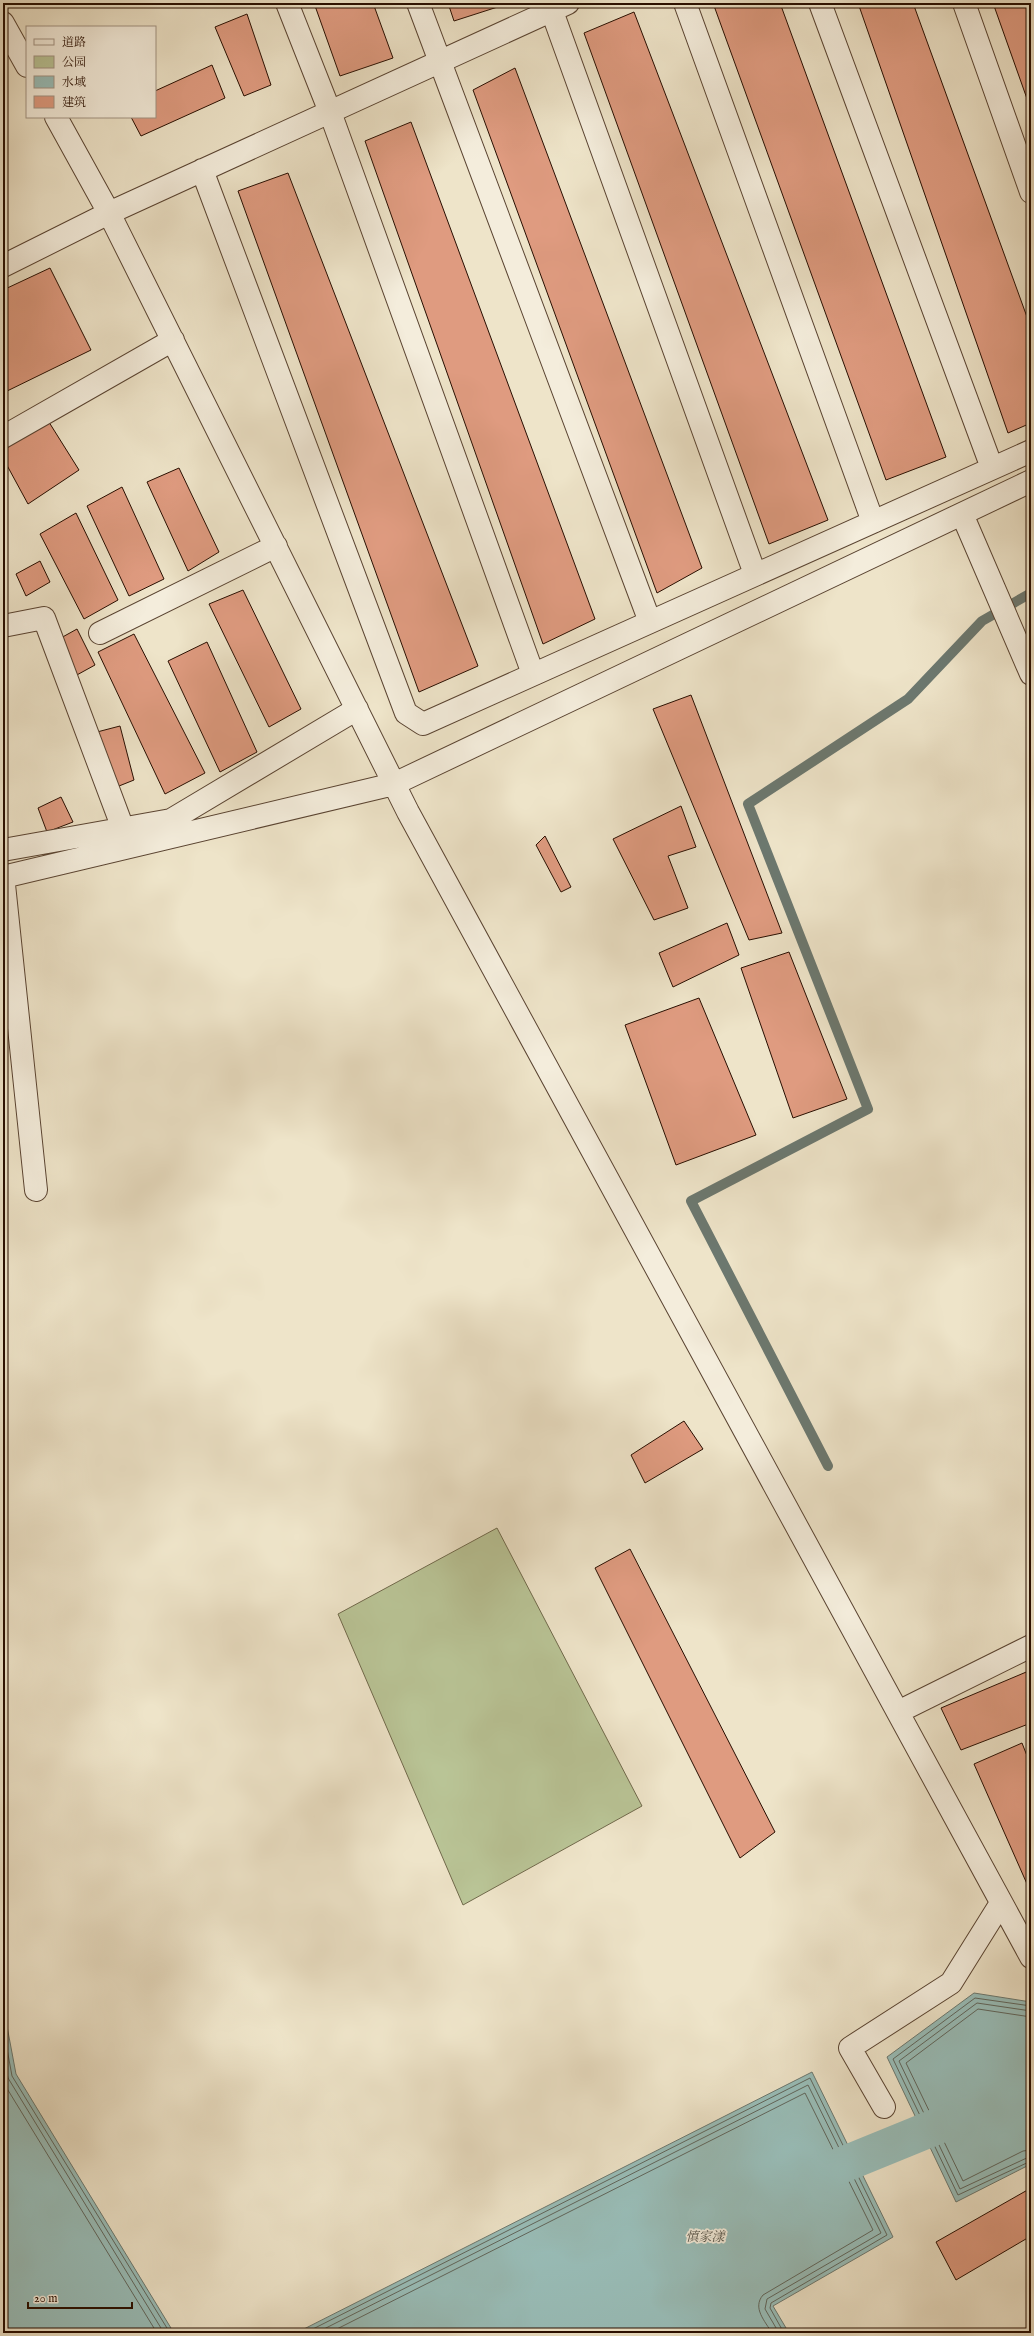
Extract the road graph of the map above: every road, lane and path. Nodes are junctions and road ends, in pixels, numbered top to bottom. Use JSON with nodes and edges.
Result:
{"nodes":[{"id":1,"x":287,"y":3,"type":"edge"},
{"id":2,"x":418,"y":3,"type":"edge"},
{"id":3,"x":685,"y":3,"type":"edge"},
{"id":4,"x":820,"y":3,"type":"edge"},
{"id":5,"x":964,"y":3,"type":"edge"},
{"id":6,"x":556,"y":6,"type":"edge"},
{"id":7,"x":3,"y":23,"type":"edge"},
{"id":8,"x":440,"y":61,"type":"junction"},
{"id":9,"x":26,"y":64,"type":"edge"},
{"id":10,"x":330,"y":112,"type":"junction"},
{"id":11,"x":57,"y":118,"type":"edge"},
{"id":12,"x":202,"y":170,"type":"junction"},
{"id":13,"x":1031,"y":192,"type":"edge"},
{"id":14,"x":109,"y":213,"type":"junction"},
{"id":15,"x":3,"y":266,"type":"edge"},
{"id":16,"x":173,"y":340,"type":"junction"},
{"id":17,"x":3,"y":437,"type":"edge"},
{"id":18,"x":1031,"y":451,"type":"edge"},
{"id":19,"x":992,"y":468,"type":"junction"},
{"id":20,"x":1031,"y":481,"type":"edge"},
{"id":21,"x":962,"y":514,"type":"junction"},
{"id":22,"x":873,"y":522,"type":"junction"},
{"id":23,"x":276,"y":546,"type":"junction"},
{"id":24,"x":755,"y":574,"type":"junction"},
{"id":25,"x":650,"y":622,"type":"junction"},
{"id":26,"x":3,"y":626,"type":"edge"},
{"id":27,"x":100,"y":633,"type":"dead end"},
{"id":28,"x":533,"y":674,"type":"junction"},
{"id":29,"x":1031,"y":674,"type":"edge"},
{"id":30,"x":357,"y":709,"type":"junction"},
{"id":31,"x":394,"y":784,"type":"junction"},
{"id":32,"x":126,"y":838,"type":"junction"},
{"id":33,"x":3,"y":850,"type":"edge"},
{"id":34,"x":3,"y":877,"type":"edge"},
{"id":35,"x":36,"y":1190,"type":"dead end"},
{"id":36,"x":1031,"y":1646,"type":"edge"},
{"id":37,"x":898,"y":1712,"type":"junction"},
{"id":38,"x":1001,"y":1902,"type":"junction"},
{"id":39,"x":1031,"y":1957,"type":"edge"},
{"id":40,"x":884,"y":2106,"type":"dead end"}],
"edges":[{"from":1,"to":10,"type":"street"},
{"from":2,"to":8,"type":"street"},
{"from":3,"to":22,"type":"street"},
{"from":4,"to":19,"type":"street"},
{"from":5,"to":13,"type":"street"},
{"from":6,"to":8,"type":"street"},
{"from":6,"to":24,"type":"street"},
{"from":7,"to":9,"type":"street"},
{"from":8,"to":10,"type":"street"},
{"from":8,"to":25,"type":"street"},
{"from":10,"to":12,"type":"street"},
{"from":10,"to":28,"type":"street"},
{"from":11,"to":14,"type":"street"},
{"from":12,"to":14,"type":"street"},
{"from":12,"to":28,"type":"street"},
{"from":14,"to":15,"type":"street"},
{"from":14,"to":16,"type":"street"},
{"from":16,"to":17,"type":"street"},
{"from":16,"to":23,"type":"street"},
{"from":18,"to":19,"type":"street"},
{"from":19,"to":22,"type":"street"},
{"from":20,"to":21,"type":"street"},
{"from":21,"to":29,"type":"street"},
{"from":21,"to":31,"type":"street"},
{"from":22,"to":24,"type":"street"},
{"from":23,"to":27,"type":"street"},
{"from":23,"to":30,"type":"street"},
{"from":24,"to":25,"type":"street"},
{"from":25,"to":28,"type":"street"},
{"from":26,"to":32,"type":"street"},
{"from":30,"to":31,"type":"street"},
{"from":30,"to":32,"type":"street"},
{"from":31,"to":32,"type":"street"},
{"from":31,"to":37,"type":"street"},
{"from":32,"to":33,"type":"street"},
{"from":32,"to":34,"type":"street"},
{"from":34,"to":35,"type":"street"},
{"from":36,"to":37,"type":"street"},
{"from":37,"to":38,"type":"street"},
{"from":38,"to":39,"type":"street"},
{"from":38,"to":40,"type":"street"}]}
